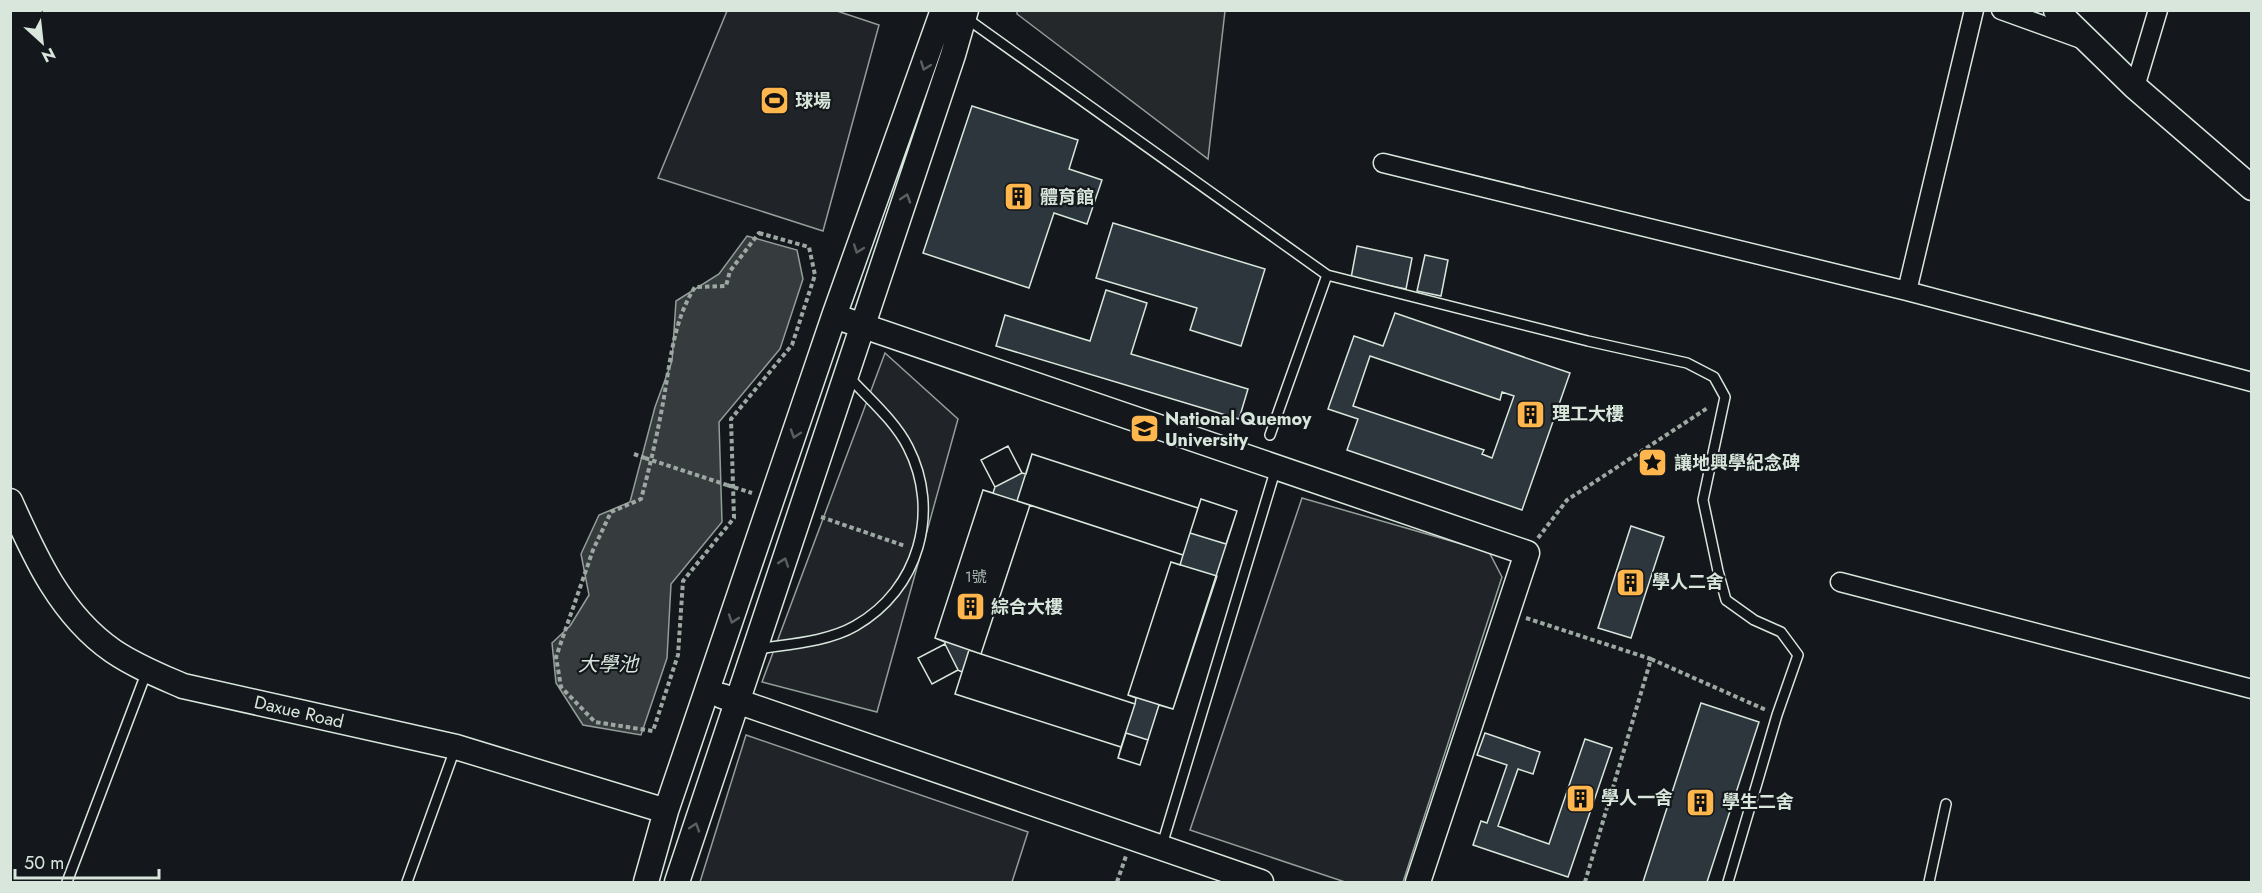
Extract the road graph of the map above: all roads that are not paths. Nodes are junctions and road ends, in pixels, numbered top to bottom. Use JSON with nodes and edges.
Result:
{"nodes":[{"id":1,"x":1974,"y":10,"type":"edge"},
{"id":2,"x":2001,"y":10,"type":"edge"},
{"id":3,"x":2056,"y":10,"type":"edge"},
{"id":4,"x":2158,"y":10,"type":"edge"},
{"id":5,"x":958,"y":13,"type":"edge"},
{"id":6,"x":2086,"y":41,"type":"junction"},
{"id":7,"x":2135,"y":87,"type":"junction"},
{"id":8,"x":1383,"y":163,"type":"dead end"},
{"id":9,"x":2252,"y":188,"type":"edge"},
{"id":10,"x":1327,"y":275,"type":"junction"},
{"id":11,"x":1907,"y":291,"type":"junction"},
{"id":12,"x":834,"y":316,"type":"junction"},
{"id":13,"x":863,"y":326,"type":"junction"},
{"id":14,"x":847,"y":375,"type":"junction"},
{"id":15,"x":2252,"y":382,"type":"edge"},
{"id":16,"x":1270,"y":435,"type":"dead end"},
{"id":17,"x":1276,"y":467,"type":"junction"},
{"id":18,"x":10,"y":501,"type":"edge"},
{"id":19,"x":1840,"y":582,"type":"dead end"},
{"id":20,"x":755,"y":649,"type":"junction"},
{"id":21,"x":147,"y":670,"type":"junction"},
{"id":22,"x":2252,"y":689,"type":"edge"},
{"id":23,"x":709,"y":691,"type":"junction"},
{"id":24,"x":737,"y":701,"type":"junction"},
{"id":25,"x":456,"y":747,"type":"junction"},
{"id":26,"x":1946,"y":804,"type":"dead end"},
{"id":27,"x":666,"y":811,"type":"junction"},
{"id":28,"x":1161,"y":848,"type":"junction"},
{"id":29,"x":67,"y":882,"type":"edge"},
{"id":30,"x":407,"y":882,"type":"edge"},
{"id":31,"x":646,"y":882,"type":"edge"},
{"id":32,"x":677,"y":882,"type":"edge"},
{"id":33,"x":1261,"y":882,"type":"edge"},
{"id":34,"x":1418,"y":882,"type":"edge"},
{"id":35,"x":1728,"y":882,"type":"edge"},
{"id":36,"x":1929,"y":882,"type":"edge"}],
"edges":[{"from":1,"to":11,"type":"street"},
{"from":2,"to":6,"type":"street"},
{"from":3,"to":6,"type":"street"},
{"from":4,"to":7,"type":"street"},
{"from":5,"to":10,"type":"lane"},
{"from":5,"to":12,"type":"street","one_way":true},
{"from":13,"to":5,"type":"street","one_way":true},
{"from":6,"to":7,"type":"street"},
{"from":7,"to":9,"type":"street"},
{"from":8,"to":11,"type":"street"},
{"from":10,"to":16,"type":"lane"},
{"from":10,"to":35,"type":"lane"},
{"from":11,"to":15,"type":"street"},
{"from":12,"to":13,"type":"street"},
{"from":12,"to":23,"type":"street","one_way":true},
{"from":13,"to":14,"type":"street"},
{"from":13,"to":17,"type":"street"},
{"from":20,"to":14,"type":"street","one_way":true},
{"from":14,"to":20,"type":"lane"},
{"from":17,"to":28,"type":"lane"},
{"from":17,"to":34,"type":"street"},
{"from":18,"to":21,"type":"street","name":"Daxue Road"},
{"from":19,"to":22,"type":"street"},
{"from":20,"to":24,"type":"street"},
{"from":21,"to":25,"type":"street","name":"Daxue Road"},
{"from":21,"to":29,"type":"lane"},
{"from":23,"to":24,"type":"street"},
{"from":23,"to":27,"type":"street"},
{"from":24,"to":28,"type":"street"},
{"from":32,"to":24,"type":"street","one_way":true},
{"from":25,"to":27,"type":"street","name":"Daxue Road"},
{"from":25,"to":30,"type":"lane"},
{"from":26,"to":36,"type":"lane"},
{"from":27,"to":31,"type":"street"},
{"from":28,"to":33,"type":"street"}]}
